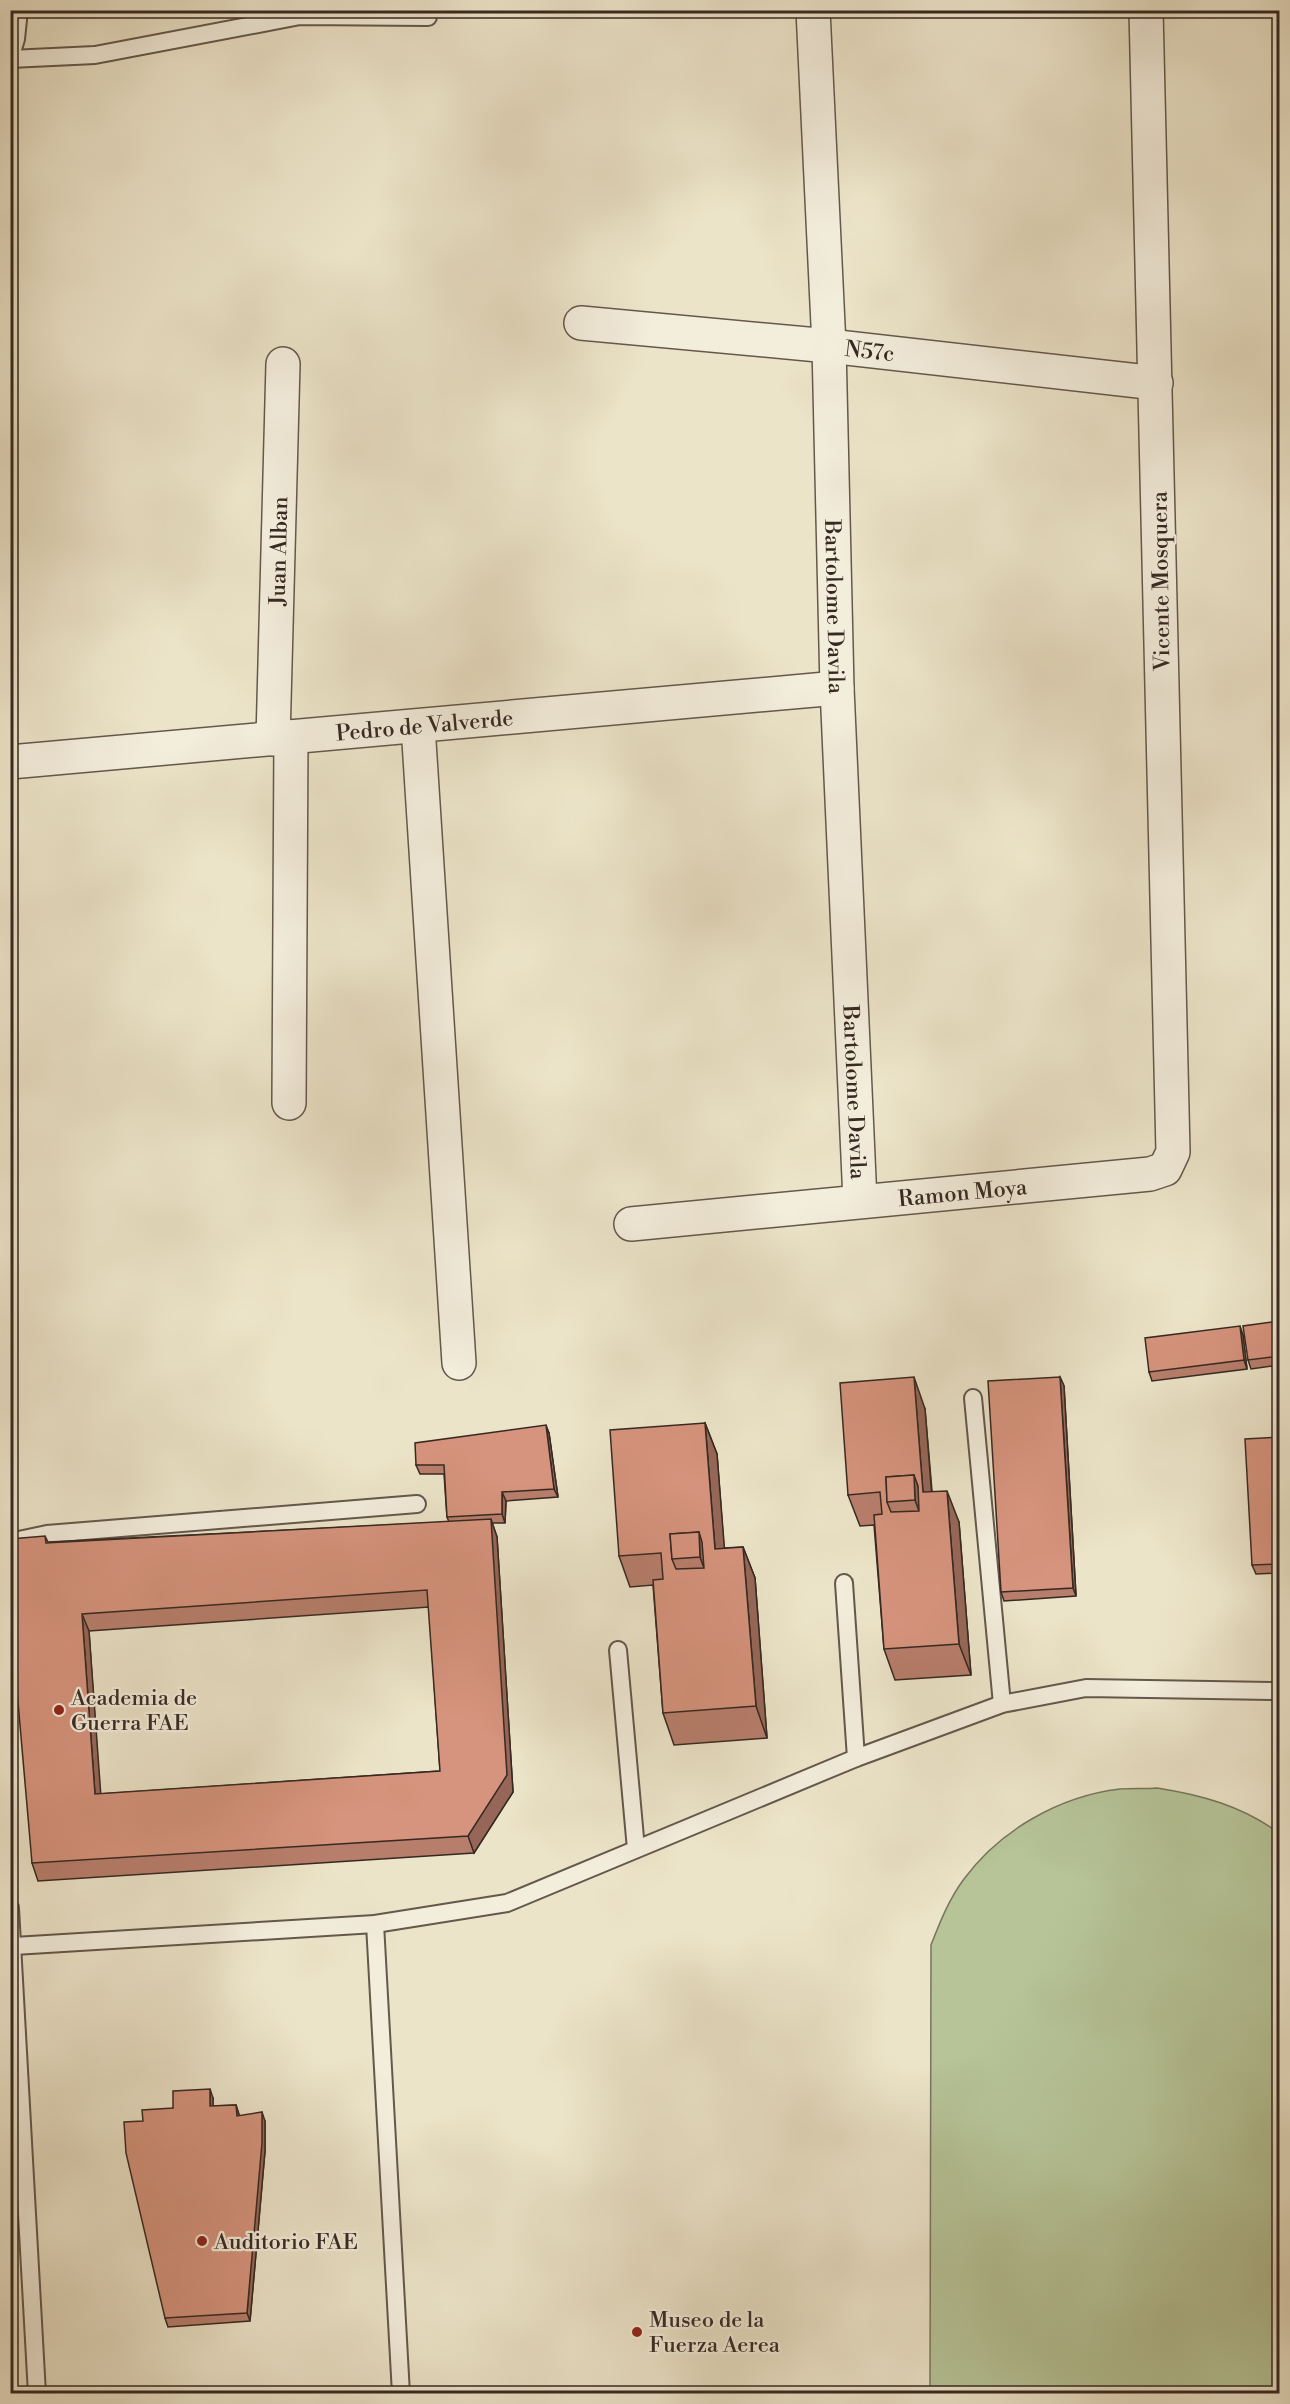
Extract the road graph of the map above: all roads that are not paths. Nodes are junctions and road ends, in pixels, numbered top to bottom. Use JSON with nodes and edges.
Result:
{"nodes":[{"id":1,"x":19,"y":10,"type":"edge"},
{"id":2,"x":813,"y":10,"type":"edge"},
{"id":3,"x":1146,"y":10,"type":"edge"},
{"id":4,"x":428,"y":17,"type":"dead end"},
{"id":5,"x":10,"y":59,"type":"edge"},
{"id":6,"x":581,"y":323,"type":"dead end"},
{"id":7,"x":829,"y":346,"type":"junction"},
{"id":8,"x":283,"y":363,"type":"dead end"},
{"id":9,"x":1156,"y":382,"type":"junction"},
{"id":10,"x":837,"y":688,"type":"junction"},
{"id":11,"x":418,"y":726,"type":"junction"},
{"id":12,"x":282,"y":738,"type":"junction"},
{"id":13,"x":10,"y":762,"type":"edge"},
{"id":14,"x":290,"y":1103,"type":"dead end"},
{"id":15,"x":1173,"y":1152,"type":"joint"},
{"id":16,"x":860,"y":1201,"type":"junction"},
{"id":17,"x":632,"y":1224,"type":"dead end"},
{"id":18,"x":459,"y":1363,"type":"dead end"},
{"id":19,"x":973,"y":1398,"type":"dead end"},
{"id":20,"x":417,"y":1504,"type":"dead end"},
{"id":21,"x":10,"y":1544,"type":"edge"},
{"id":22,"x":844,"y":1583,"type":"dead end"},
{"id":23,"x":618,"y":1650,"type":"dead end"},
{"id":24,"x":1280,"y":1690,"type":"edge"},
{"id":25,"x":1002,"y":1704,"type":"junction"},
{"id":26,"x":856,"y":1758,"type":"junction"},
{"id":27,"x":636,"y":1849,"type":"junction"},
{"id":28,"x":10,"y":1908,"type":"edge"},
{"id":29,"x":375,"y":1924,"type":"junction"},
{"id":30,"x":14,"y":1946,"type":"junction"},
{"id":31,"x":37,"y":2394,"type":"edge"},
{"id":32,"x":401,"y":2394,"type":"edge"}],
"edges":[{"from":1,"to":5,"type":"lane"},
{"from":2,"to":7,"type":"street","name":"Bartolome Davila"},
{"from":3,"to":9,"type":"street","name":"Vicente Mosquera"},
{"from":4,"to":5,"type":"lane"},
{"from":6,"to":7,"type":"street","name":"N57c"},
{"from":7,"to":9,"type":"street","name":"N57c"},
{"from":7,"to":10,"type":"street","name":"Bartolome Davila"},
{"from":8,"to":12,"type":"street","name":"Juan Alban"},
{"from":9,"to":15,"type":"street","name":"Vicente Mosquera"},
{"from":10,"to":11,"type":"street","name":"Pedro de Valverde"},
{"from":10,"to":16,"type":"street","name":"Bartolome Davila"},
{"from":11,"to":12,"type":"street","name":"Pedro de Valverde"},
{"from":11,"to":18,"type":"street"},
{"from":12,"to":13,"type":"street","name":"Pedro de Valverde"},
{"from":12,"to":14,"type":"street","name":"Juan Alban"},
{"from":15,"to":16,"type":"street","name":"Ramon Moya"},
{"from":16,"to":17,"type":"street","name":"Ramon Moya"},
{"from":19,"to":25,"type":"lane"},
{"from":20,"to":21,"type":"lane"},
{"from":22,"to":26,"type":"lane"},
{"from":23,"to":27,"type":"lane"},
{"from":24,"to":25,"type":"lane"},
{"from":25,"to":26,"type":"lane"},
{"from":26,"to":27,"type":"lane"},
{"from":27,"to":29,"type":"lane"},
{"from":28,"to":30,"type":"lane"},
{"from":29,"to":30,"type":"lane"},
{"from":29,"to":32,"type":"lane"},
{"from":30,"to":31,"type":"lane"}]}
